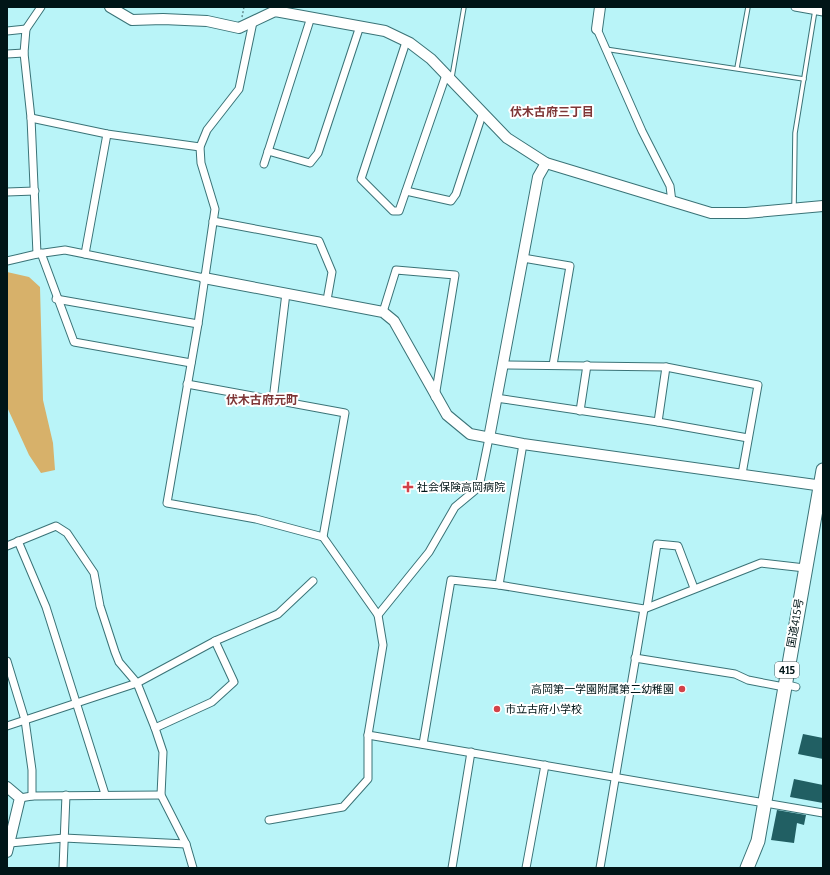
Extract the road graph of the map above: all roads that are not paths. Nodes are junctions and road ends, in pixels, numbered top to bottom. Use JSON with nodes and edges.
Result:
{"nodes":[{"id":1,"x":41,"y":7,"type":"edge"},
{"id":2,"x":110,"y":7,"type":"edge"},
{"id":3,"x":464,"y":7,"type":"edge"},
{"id":4,"x":600,"y":7,"type":"edge"},
{"id":5,"x":748,"y":7,"type":"edge"},
{"id":6,"x":795,"y":7,"type":"edge"},
{"id":7,"x":288,"y":10,"type":"edge"},
{"id":8,"x":815,"y":10,"type":"junction"},
{"id":9,"x":823,"y":12,"type":"edge"},
{"id":10,"x":312,"y":17,"type":"junction"},
{"id":11,"x":253,"y":22,"type":"junction"},
{"id":12,"x":360,"y":26,"type":"junction"},
{"id":13,"x":26,"y":29,"type":"junction"},
{"id":14,"x":597,"y":29,"type":"joint"},
{"id":15,"x":7,"y":31,"type":"edge"},
{"id":16,"x":406,"y":42,"type":"junction"},
{"id":17,"x":604,"y":49,"type":"junction"},
{"id":18,"x":24,"y":53,"type":"junction"},
{"id":19,"x":7,"y":54,"type":"edge"},
{"id":20,"x":737,"y":68,"type":"junction"},
{"id":21,"x":448,"y":77,"type":"junction"},
{"id":22,"x":804,"y":80,"type":"junction"},
{"id":23,"x":483,"y":112,"type":"junction"},
{"id":24,"x":31,"y":118,"type":"junction"},
{"id":25,"x":107,"y":134,"type":"junction"},
{"id":26,"x":200,"y":147,"type":"junction"},
{"id":27,"x":268,"y":151,"type":"junction"},
{"id":28,"x":264,"y":164,"type":"dead end"},
{"id":29,"x":546,"y":164,"type":"junction"},
{"id":30,"x":35,"y":191,"type":"junction"},
{"id":31,"x":406,"y":191,"type":"junction"},
{"id":32,"x":7,"y":192,"type":"edge"},
{"id":33,"x":672,"y":202,"type":"junction"},
{"id":34,"x":823,"y":206,"type":"edge"},
{"id":35,"x":794,"y":208,"type":"junction"},
{"id":36,"x":213,"y":221,"type":"junction"},
{"id":37,"x":39,"y":253,"type":"junction"},
{"id":38,"x":85,"y":254,"type":"junction"},
{"id":39,"x":523,"y":258,"type":"junction"},
{"id":40,"x":7,"y":261,"type":"edge"},
{"id":41,"x":204,"y":278,"type":"junction"},
{"id":42,"x":286,"y":293,"type":"junction"},
{"id":43,"x":56,"y":299,"type":"junction"},
{"id":44,"x":327,"y":300,"type":"junction"},
{"id":45,"x":383,"y":312,"type":"junction"},
{"id":46,"x":198,"y":324,"type":"junction"},
{"id":47,"x":190,"y":363,"type":"junction"},
{"id":48,"x":503,"y":365,"type":"junction"},
{"id":49,"x":553,"y":365,"type":"junction"},
{"id":50,"x":587,"y":365,"type":"junction"},
{"id":51,"x":666,"y":366,"type":"junction"},
{"id":52,"x":187,"y":384,"type":"junction"},
{"id":53,"x":435,"y":397,"type":"junction"},
{"id":54,"x":496,"y":398,"type":"junction"},
{"id":55,"x":273,"y":400,"type":"junction"},
{"id":56,"x":580,"y":411,"type":"junction"},
{"id":57,"x":658,"y":422,"type":"junction"},
{"id":58,"x":489,"y":438,"type":"junction"},
{"id":59,"x":748,"y":438,"type":"junction"},
{"id":60,"x":523,"y":444,"type":"junction"},
{"id":61,"x":823,"y":470,"type":"edge"},
{"id":62,"x":742,"y":474,"type":"junction"},
{"id":63,"x":822,"y":485,"type":"edge"},
{"id":64,"x":323,"y":537,"type":"junction"},
{"id":65,"x":18,"y":541,"type":"junction"},
{"id":66,"x":7,"y":546,"type":"edge"},
{"id":67,"x":805,"y":568,"type":"junction"},
{"id":68,"x":313,"y":581,"type":"dead end"},
{"id":69,"x":499,"y":585,"type":"junction"},
{"id":70,"x":694,"y":588,"type":"junction"},
{"id":71,"x":645,"y":608,"type":"junction"},
{"id":72,"x":378,"y":615,"type":"junction"},
{"id":73,"x":215,"y":641,"type":"junction"},
{"id":74,"x":635,"y":658,"type":"junction"},
{"id":75,"x":7,"y":661,"type":"edge"},
{"id":76,"x":9,"y":674,"type":"edge"},
{"id":77,"x":137,"y":683,"type":"junction"},
{"id":78,"x":784,"y":685,"type":"junction"},
{"id":79,"x":76,"y":702,"type":"junction"},
{"id":80,"x":25,"y":720,"type":"junction"},
{"id":81,"x":7,"y":726,"type":"edge"},
{"id":82,"x":155,"y":728,"type":"junction"},
{"id":83,"x":368,"y":734,"type":"junction"},
{"id":84,"x":422,"y":744,"type":"junction"},
{"id":85,"x":471,"y":752,"type":"junction"},
{"id":86,"x":545,"y":765,"type":"junction"},
{"id":87,"x":615,"y":777,"type":"junction"},
{"id":88,"x":7,"y":787,"type":"edge"},
{"id":89,"x":104,"y":794,"type":"junction"},
{"id":90,"x":66,"y":795,"type":"junction"},
{"id":91,"x":161,"y":795,"type":"junction"},
{"id":92,"x":32,"y":796,"type":"junction"},
{"id":93,"x":20,"y":798,"type":"junction"},
{"id":94,"x":763,"y":803,"type":"junction"},
{"id":95,"x":823,"y":813,"type":"edge"},
{"id":96,"x":269,"y":820,"type":"dead end"},
{"id":97,"x":64,"y":838,"type":"junction"},
{"id":98,"x":186,"y":844,"type":"junction"},
{"id":99,"x":8,"y":848,"type":"edge"},
{"id":100,"x":63,"y":868,"type":"edge"},
{"id":101,"x":193,"y":868,"type":"edge"},
{"id":102,"x":452,"y":868,"type":"edge"},
{"id":103,"x":526,"y":868,"type":"edge"},
{"id":104,"x":600,"y":868,"type":"edge"},
{"id":105,"x":747,"y":868,"type":"edge"}],
"edges":[{"from":1,"to":13,"type":"street"},
{"from":2,"to":11,"type":"street"},
{"from":3,"to":21,"type":"lane"},
{"from":4,"to":14,"type":"street"},
{"from":5,"to":20,"type":"lane"},
{"from":6,"to":8,"type":"street"},
{"from":7,"to":10,"type":"street"},
{"from":7,"to":11,"type":"street"},
{"from":8,"to":9,"type":"street"},
{"from":8,"to":22,"type":"lane"},
{"from":10,"to":12,"type":"street"},
{"from":10,"to":27,"type":"street"},
{"from":11,"to":26,"type":"street"},
{"from":12,"to":16,"type":"street"},
{"from":12,"to":27,"type":"street"},
{"from":13,"to":15,"type":"street"},
{"from":13,"to":18,"type":"street"},
{"from":14,"to":17,"type":"street"},
{"from":16,"to":21,"type":"street"},
{"from":16,"to":31,"type":"street"},
{"from":17,"to":20,"type":"lane"},
{"from":17,"to":33,"type":"street"},
{"from":18,"to":19,"type":"street"},
{"from":18,"to":24,"type":"street"},
{"from":20,"to":22,"type":"lane"},
{"from":21,"to":23,"type":"street"},
{"from":21,"to":31,"type":"street"},
{"from":22,"to":35,"type":"lane"},
{"from":23,"to":29,"type":"street"},
{"from":23,"to":31,"type":"street"},
{"from":24,"to":25,"type":"street"},
{"from":24,"to":30,"type":"street"},
{"from":25,"to":26,"type":"street"},
{"from":25,"to":38,"type":"street"},
{"from":26,"to":36,"type":"street"},
{"from":27,"to":28,"type":"street"},
{"from":29,"to":33,"type":"street"},
{"from":29,"to":39,"type":"street"},
{"from":30,"to":32,"type":"street"},
{"from":30,"to":37,"type":"street"},
{"from":33,"to":35,"type":"street"},
{"from":34,"to":35,"type":"street"},
{"from":36,"to":41,"type":"street"},
{"from":36,"to":44,"type":"street"},
{"from":37,"to":38,"type":"street"},
{"from":37,"to":40,"type":"street"},
{"from":37,"to":43,"type":"street"},
{"from":38,"to":41,"type":"street"},
{"from":39,"to":48,"type":"street"},
{"from":39,"to":49,"type":"street"},
{"from":41,"to":42,"type":"street"},
{"from":41,"to":46,"type":"street"},
{"from":42,"to":44,"type":"street"},
{"from":42,"to":55,"type":"street"},
{"from":43,"to":46,"type":"street"},
{"from":43,"to":47,"type":"street"},
{"from":44,"to":45,"type":"street"},
{"from":45,"to":53,"type":"street"},
{"from":45,"to":53,"type":"street"},
{"from":46,"to":47,"type":"street"},
{"from":47,"to":52,"type":"street"},
{"from":48,"to":49,"type":"street"},
{"from":48,"to":54,"type":"street"},
{"from":49,"to":50,"type":"street"},
{"from":50,"to":51,"type":"street"},
{"from":50,"to":56,"type":"street"},
{"from":51,"to":57,"type":"street"},
{"from":51,"to":59,"type":"street"},
{"from":52,"to":55,"type":"street"},
{"from":52,"to":64,"type":"street"},
{"from":53,"to":58,"type":"street"},
{"from":54,"to":56,"type":"street"},
{"from":54,"to":58,"type":"street"},
{"from":55,"to":64,"type":"street"},
{"from":56,"to":57,"type":"street"},
{"from":57,"to":59,"type":"street"},
{"from":58,"to":60,"type":"street"},
{"from":58,"to":72,"type":"street"},
{"from":59,"to":62,"type":"street"},
{"from":60,"to":62,"type":"street"},
{"from":60,"to":69,"type":"street"},
{"from":61,"to":63,"type":"highway","name":"国道415号","number":"415"},
{"from":62,"to":63,"type":"street"},
{"from":63,"to":67,"type":"highway","name":"国道415号","number":"415"},
{"from":64,"to":72,"type":"street"},
{"from":65,"to":66,"type":"street"},
{"from":65,"to":77,"type":"street"},
{"from":65,"to":79,"type":"street"},
{"from":67,"to":70,"type":"street"},
{"from":67,"to":78,"type":"highway","name":"国道415号","number":"415"},
{"from":68,"to":73,"type":"street"},
{"from":69,"to":71,"type":"street"},
{"from":69,"to":84,"type":"street"},
{"from":70,"to":71,"type":"street"},
{"from":70,"to":71,"type":"street"},
{"from":71,"to":74,"type":"street"},
{"from":72,"to":83,"type":"street"},
{"from":73,"to":77,"type":"street"},
{"from":73,"to":82,"type":"street"},
{"from":74,"to":78,"type":"street"},
{"from":74,"to":87,"type":"street"},
{"from":75,"to":76,"type":"street"},
{"from":76,"to":80,"type":"street"},
{"from":77,"to":79,"type":"street"},
{"from":77,"to":82,"type":"street"},
{"from":78,"to":94,"type":"highway","name":"国道415号","number":"415"},
{"from":79,"to":80,"type":"street"},
{"from":79,"to":89,"type":"street"},
{"from":80,"to":81,"type":"street"},
{"from":80,"to":92,"type":"street"},
{"from":82,"to":91,"type":"street"},
{"from":83,"to":84,"type":"street"},
{"from":83,"to":96,"type":"street"},
{"from":84,"to":85,"type":"street"},
{"from":85,"to":86,"type":"street"},
{"from":85,"to":102,"type":"street"},
{"from":86,"to":87,"type":"street"},
{"from":86,"to":103,"type":"street"},
{"from":87,"to":94,"type":"street"},
{"from":87,"to":104,"type":"street"},
{"from":88,"to":93,"type":"street"},
{"from":89,"to":90,"type":"street"},
{"from":89,"to":91,"type":"street"},
{"from":90,"to":92,"type":"street"},
{"from":90,"to":97,"type":"street"},
{"from":91,"to":98,"type":"street"},
{"from":92,"to":93,"type":"street"},
{"from":93,"to":99,"type":"street"},
{"from":94,"to":95,"type":"street"},
{"from":94,"to":105,"type":"highway","name":"国道415号","number":"415"},
{"from":97,"to":98,"type":"street"},
{"from":97,"to":99,"type":"street"},
{"from":97,"to":100,"type":"street"},
{"from":98,"to":101,"type":"street"}]}
